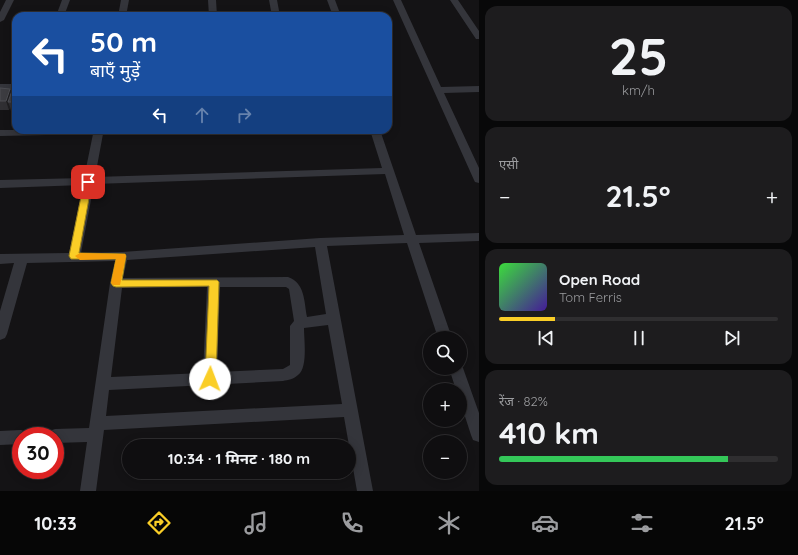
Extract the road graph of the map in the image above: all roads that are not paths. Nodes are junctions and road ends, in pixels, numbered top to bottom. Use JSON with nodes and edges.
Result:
{"nodes":[{"id":1,"x":66,"y":0,"type":"edge"},
{"id":2,"x":125,"y":0,"type":"edge"},
{"id":3,"x":212,"y":0,"type":"edge"},
{"id":4,"x":273,"y":0,"type":"edge"},
{"id":5,"x":331,"y":0,"type":"edge"},
{"id":6,"x":397,"y":0,"type":"edge"},
{"id":7,"x":454,"y":0,"type":"edge"},
{"id":8,"x":9,"y":2,"type":"edge"},
{"id":9,"x":0,"y":3,"type":"edge"},
{"id":10,"x":62,"y":12,"type":"edge"},
{"id":11,"x":123,"y":12,"type":"edge"},
{"id":12,"x":213,"y":12,"type":"edge"},
{"id":13,"x":275,"y":12,"type":"edge"},
{"id":14,"x":335,"y":12,"type":"edge"},
{"id":15,"x":0,"y":20,"type":"edge"},
{"id":16,"x":470,"y":23,"type":"junction"},
{"id":17,"x":479,"y":23,"type":"edge"},
{"id":18,"x":479,"y":37,"type":"edge"},
{"id":19,"x":0,"y":87,"type":"edge"},
{"id":20,"x":12,"y":87,"type":"edge"},
{"id":21,"x":479,"y":89,"type":"edge"},
{"id":22,"x":438,"y":90,"type":"junction"},
{"id":23,"x":0,"y":133,"type":"edge"},
{"id":24,"x":12,"y":133,"type":"edge"},
{"id":25,"x":97,"y":134,"type":"edge"},
{"id":26,"x":376,"y":134,"type":"edge"},
{"id":27,"x":388,"y":171,"type":"junction"},
{"id":28,"x":479,"y":180,"type":"edge"},
{"id":29,"x":88,"y":182,"type":"junction"},
{"id":30,"x":0,"y":184,"type":"edge"},
{"id":31,"x":479,"y":237,"type":"edge"},
{"id":32,"x":411,"y":239,"type":"junction"},
{"id":33,"x":320,"y":242,"type":"junction"},
{"id":34,"x":74,"y":256,"type":"junction"},
{"id":35,"x":122,"y":256,"type":"junction"},
{"id":36,"x":22,"y":258,"type":"junction"},
{"id":37,"x":0,"y":259,"type":"edge"},
{"id":38,"x":214,"y":282,"type":"junction"},
{"id":39,"x":116,"y":283,"type":"junction"},
{"id":40,"x":334,"y":319,"type":"junction"},
{"id":41,"x":301,"y":324,"type":"junction"},
{"id":42,"x":443,"y":331,"type":"edge"},
{"id":43,"x":0,"y":334,"type":"edge"},
{"id":44,"x":458,"y":375,"type":"edge"},
{"id":45,"x":210,"y":379,"type":"junction"},
{"id":46,"x":102,"y":384,"type":"junction"},
{"id":47,"x":350,"y":410,"type":"junction"},
{"id":48,"x":96,"y":429,"type":"junction"},
{"id":49,"x":64,"y":434,"type":"edge"},
{"id":50,"x":479,"y":435,"type":"edge"},
{"id":51,"x":12,"y":437,"type":"edge"},
{"id":52,"x":0,"y":438,"type":"edge"},
{"id":53,"x":88,"y":491,"type":"edge"},
{"id":54,"x":365,"y":491,"type":"edge"}],
"edges":[{"from":1,"to":10,"type":"street"},
{"from":2,"to":11,"type":"street"},
{"from":3,"to":12,"type":"street"},
{"from":4,"to":13,"type":"street"},
{"from":5,"to":14,"type":"street"},
{"from":6,"to":22,"type":"street"},
{"from":7,"to":16,"type":"street"},
{"from":8,"to":9,"type":"street"},
{"from":8,"to":15,"type":"street"},
{"from":16,"to":17,"type":"street"},
{"from":16,"to":18,"type":"street"},
{"from":19,"to":20,"type":"street"},
{"from":21,"to":22,"type":"street"},
{"from":22,"to":28,"type":"street"},
{"from":23,"to":24,"type":"street"},
{"from":25,"to":29,"type":"street"},
{"from":26,"to":27,"type":"street"},
{"from":27,"to":29,"type":"street"},
{"from":27,"to":32,"type":"street"},
{"from":29,"to":30,"type":"street"},
{"from":29,"to":34,"type":"street"},
{"from":31,"to":32,"type":"street"},
{"from":32,"to":33,"type":"street"},
{"from":32,"to":42,"type":"street"},
{"from":33,"to":35,"type":"street"},
{"from":33,"to":40,"type":"street"},
{"from":34,"to":35,"type":"street"},
{"from":34,"to":36,"type":"street"},
{"from":35,"to":39,"type":"street"},
{"from":36,"to":37,"type":"street"},
{"from":36,"to":43,"type":"street"},
{"from":38,"to":39,"type":"street"},
{"from":38,"to":41,"type":"street"},
{"from":38,"to":45,"type":"street"},
{"from":39,"to":46,"type":"street"},
{"from":40,"to":41,"type":"street"},
{"from":40,"to":47,"type":"street"},
{"from":41,"to":45,"type":"street"},
{"from":44,"to":50,"type":"street"},
{"from":45,"to":46,"type":"street"},
{"from":46,"to":48,"type":"street"},
{"from":47,"to":48,"type":"street"},
{"from":47,"to":54,"type":"street"},
{"from":48,"to":49,"type":"street"},
{"from":48,"to":53,"type":"street"},
{"from":51,"to":52,"type":"street"}]}
